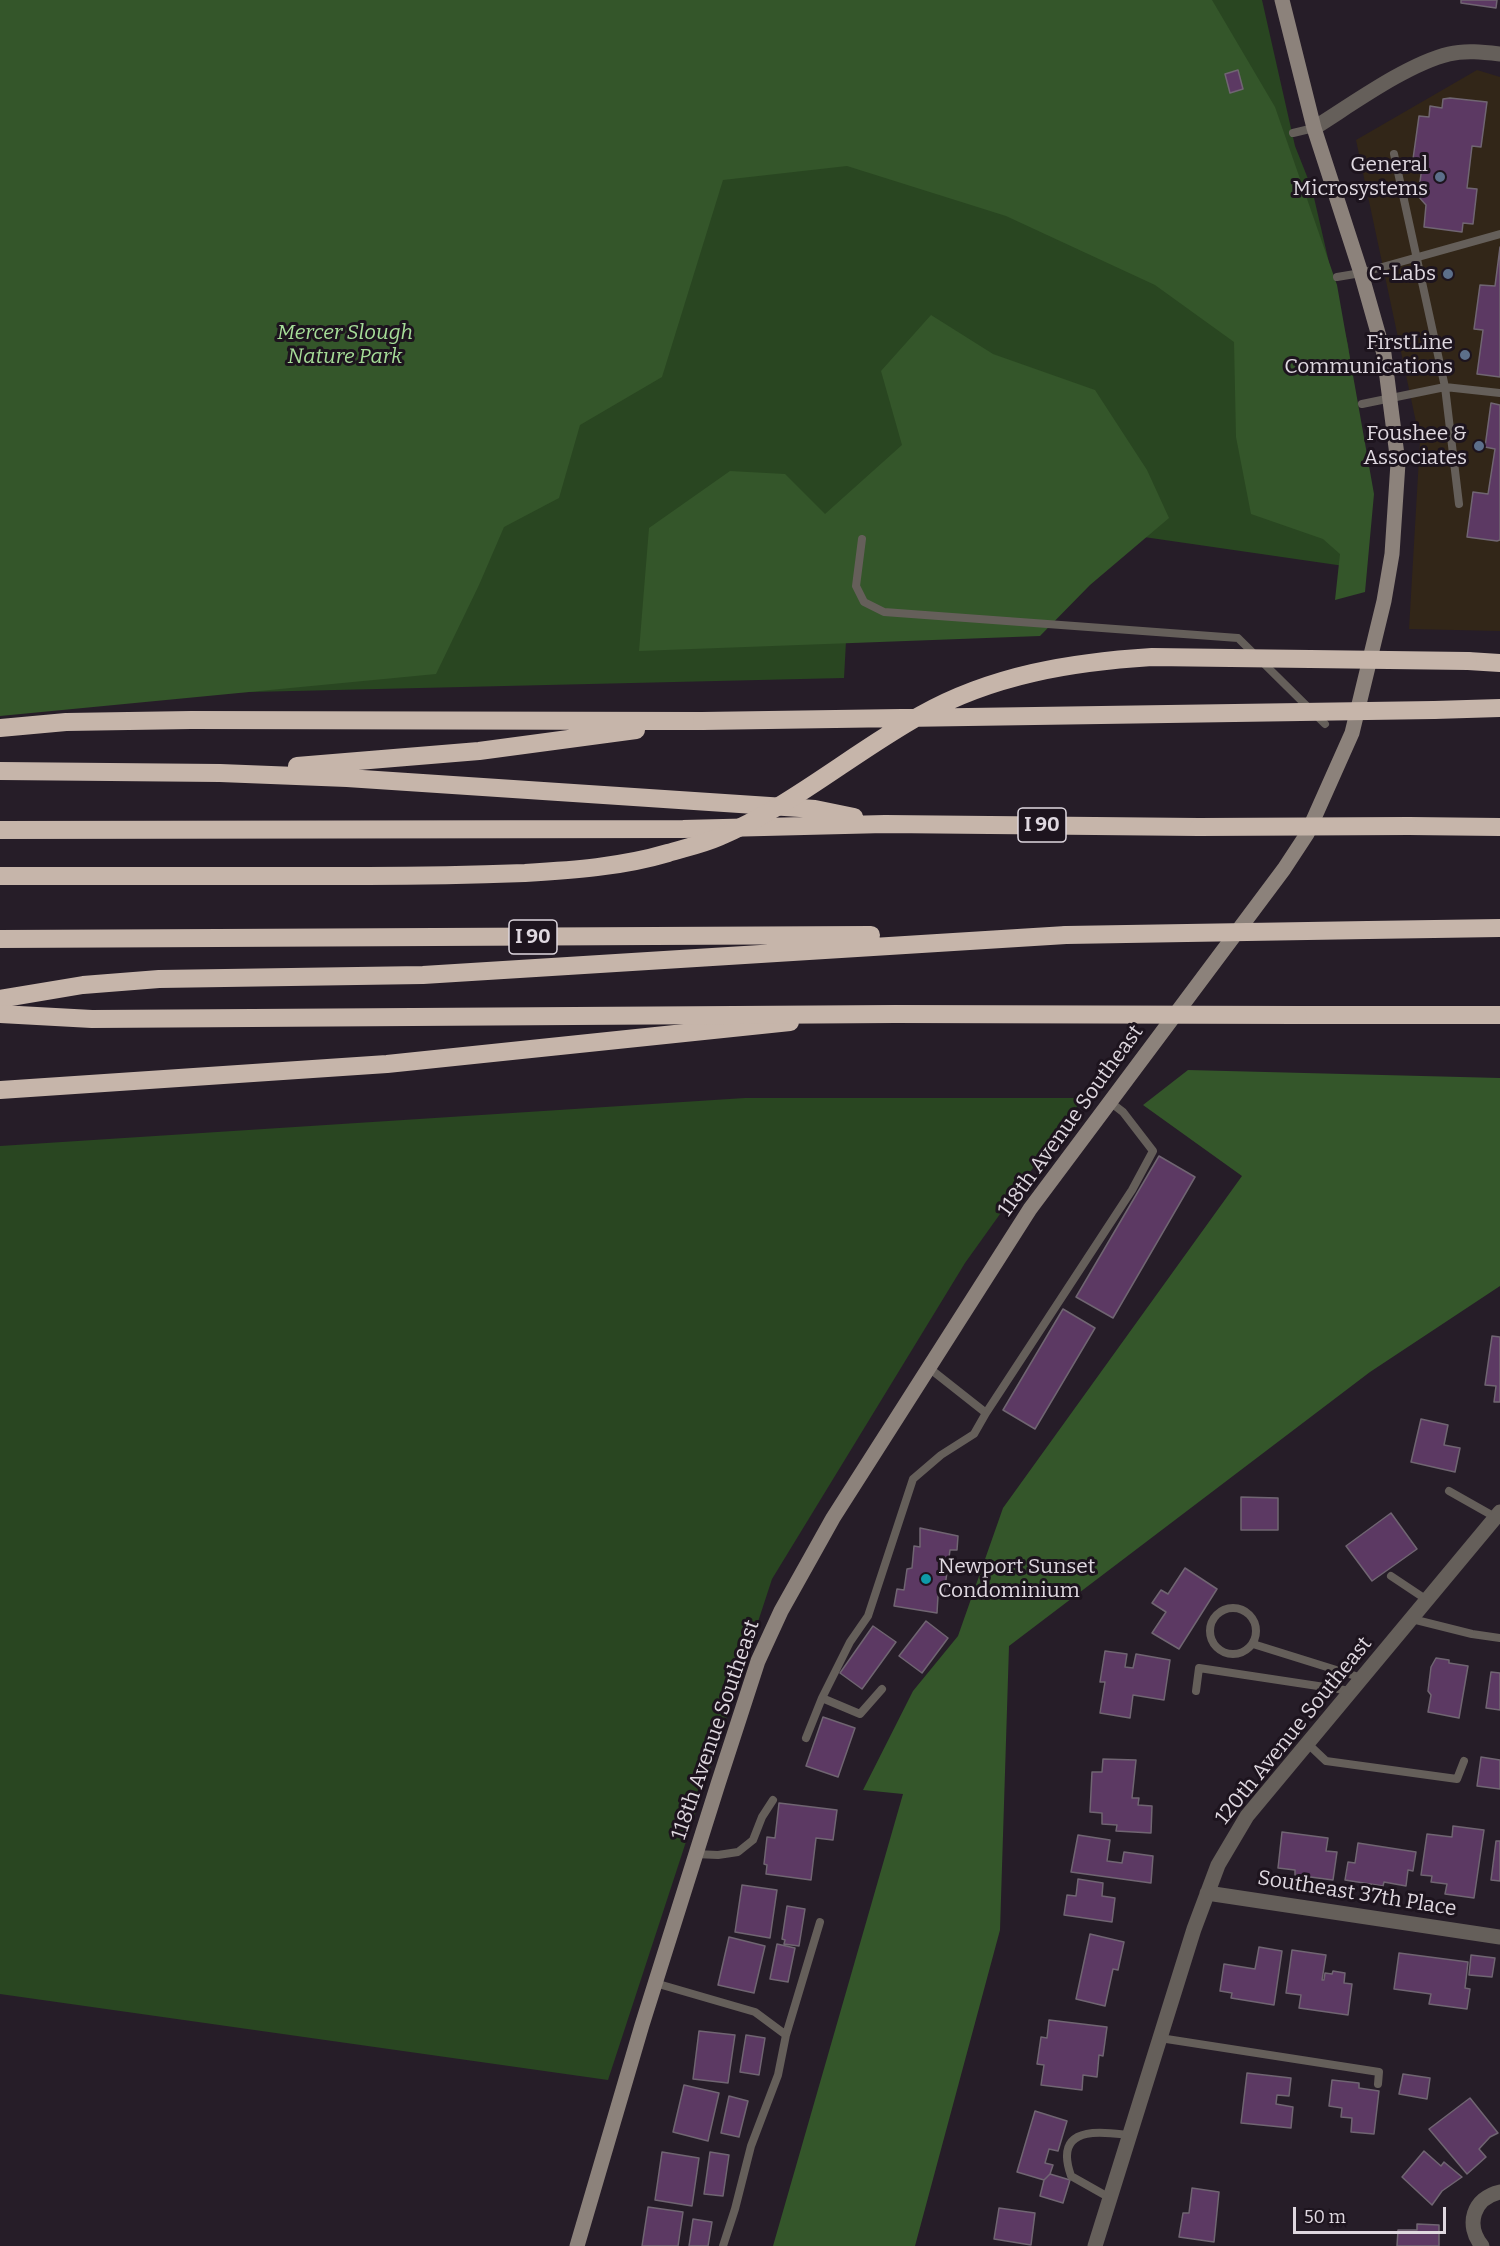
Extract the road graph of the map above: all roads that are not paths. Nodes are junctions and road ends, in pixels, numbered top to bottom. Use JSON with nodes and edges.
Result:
{"nodes":[{"id":1,"x":1282,"y":0,"type":"edge"},
{"id":2,"x":1500,"y":54,"type":"edge"},
{"id":3,"x":1314,"y":128,"type":"junction"},
{"id":4,"x":1293,"y":134,"type":"dead end"},
{"id":5,"x":1394,"y":154,"type":"dead end"},
{"id":6,"x":1500,"y":234,"type":"edge"},
{"id":7,"x":1418,"y":257,"type":"junction"},
{"id":8,"x":1362,"y":273,"type":"junction"},
{"id":9,"x":1337,"y":277,"type":"dead end"},
{"id":10,"x":1445,"y":387,"type":"junction"},
{"id":11,"x":1500,"y":393,"type":"edge"},
{"id":12,"x":1391,"y":399,"type":"junction"},
{"id":13,"x":1362,"y":404,"type":"dead end"},
{"id":14,"x":1459,"y":504,"type":"dead end"},
{"id":15,"x":862,"y":539,"type":"dead end"},
{"id":16,"x":1500,"y":663,"type":"edge"},
{"id":17,"x":1495,"y":707,"type":"edge"},
{"id":18,"x":702,"y":721,"type":"junction"},
{"id":19,"x":1325,"y":724,"type":"dead end"},
{"id":20,"x":0,"y":728,"type":"edge"},
{"id":21,"x":0,"y":771,"type":"edge"},
{"id":22,"x":220,"y":773,"type":"junction"},
{"id":23,"x":885,"y":824,"type":"junction"},
{"id":24,"x":1500,"y":827,"type":"edge"},
{"id":25,"x":0,"y":830,"type":"edge"},
{"id":26,"x":0,"y":876,"type":"edge"},
{"id":27,"x":1500,"y":928,"type":"edge"},
{"id":28,"x":1066,"y":935,"type":"junction"},
{"id":29,"x":0,"y":939,"type":"edge"},
{"id":30,"x":0,"y":999,"type":"edge"},
{"id":31,"x":0,"y":1014,"type":"edge"},
{"id":32,"x":894,"y":1014,"type":"junction"},
{"id":33,"x":1379,"y":1014,"type":"junction"},
{"id":34,"x":1500,"y":1015,"type":"edge"},
{"id":35,"x":1500,"y":1027,"type":"edge"},
{"id":36,"x":0,"y":1090,"type":"edge"},
{"id":37,"x":1110,"y":1102,"type":"junction"},
{"id":38,"x":929,"y":1368,"type":"junction"},
{"id":39,"x":986,"y":1413,"type":"junction"},
{"id":40,"x":1449,"y":1491,"type":"dead end"},
{"id":41,"x":1498,"y":1514,"type":"edge"},
{"id":42,"x":1391,"y":1576,"type":"dead end"},
{"id":43,"x":1427,"y":1600,"type":"junction"},
{"id":44,"x":1412,"y":1620,"type":"junction"},
{"id":45,"x":1500,"y":1638,"type":"edge"},
{"id":46,"x":1253,"y":1644,"type":"junction"},
{"id":47,"x":1362,"y":1678,"type":"junction"},
{"id":48,"x":882,"y":1689,"type":"dead end"},
{"id":49,"x":1196,"y":1691,"type":"dead end"},
{"id":50,"x":1351,"y":1691,"type":"junction"},
{"id":51,"x":822,"y":1698,"type":"junction"},
{"id":52,"x":806,"y":1738,"type":"dead end"},
{"id":53,"x":1307,"y":1743,"type":"junction"},
{"id":54,"x":1464,"y":1761,"type":"dead end"},
{"id":55,"x":772,"y":1800,"type":"dead end"},
{"id":56,"x":695,"y":1854,"type":"junction"},
{"id":57,"x":1207,"y":1893,"type":"junction"},
{"id":58,"x":820,"y":1922,"type":"dead end"},
{"id":59,"x":1500,"y":1937,"type":"edge"},
{"id":60,"x":655,"y":1983,"type":"junction"},
{"id":61,"x":786,"y":2035,"type":"junction"},
{"id":62,"x":1160,"y":2038,"type":"junction"},
{"id":63,"x":1378,"y":2084,"type":"dead end"},
{"id":64,"x":1129,"y":2135,"type":"junction"},
{"id":65,"x":1500,"y":2192,"type":"edge"},
{"id":66,"x":1110,"y":2198,"type":"junction"},
{"id":67,"x":577,"y":2246,"type":"edge"},
{"id":68,"x":723,"y":2246,"type":"edge"},
{"id":69,"x":1095,"y":2246,"type":"edge"},
{"id":70,"x":1482,"y":2246,"type":"edge"}],
"edges":[{"from":1,"to":3,"type":"street","name":"118th Avenue Southeast"},
{"from":2,"to":3,"type":"street"},
{"from":3,"to":4,"type":"lane"},
{"from":3,"to":8,"type":"street","name":"118th Avenue Southeast"},
{"from":5,"to":7,"type":"lane"},
{"from":6,"to":7,"type":"lane"},
{"from":7,"to":8,"type":"lane"},
{"from":7,"to":10,"type":"lane"},
{"from":8,"to":9,"type":"lane"},
{"from":8,"to":12,"type":"street","name":"118th Avenue Southeast"},
{"from":10,"to":11,"type":"lane"},
{"from":10,"to":12,"type":"lane"},
{"from":10,"to":14,"type":"lane"},
{"from":12,"to":13,"type":"lane"},
{"from":12,"to":37,"type":"street","name":"118th Avenue Southeast"},
{"from":15,"to":19,"type":"lane"},
{"from":16,"to":26,"type":"highway","bridge":true},
{"from":17,"to":18,"type":"highway","bridge":true},
{"from":18,"to":20,"type":"highway"},
{"from":18,"to":22,"type":"highway"},
{"from":21,"to":22,"type":"highway"},
{"from":22,"to":23,"type":"highway","bridge":true},
{"from":23,"to":24,"type":"highway","number":"I 90","bridge":true},
{"from":23,"to":25,"type":"highway","number":"I 90","bridge":true},
{"from":27,"to":28,"type":"highway","number":"I 90","bridge":true},
{"from":28,"to":29,"type":"highway","number":"I 90"},
{"from":28,"to":30,"type":"highway"},
{"from":31,"to":32,"type":"highway","bridge":true},
{"from":32,"to":33,"type":"highway","bridge":true},
{"from":32,"to":36,"type":"highway","bridge":true},
{"from":33,"to":34,"type":"highway"},
{"from":33,"to":35,"type":"highway"},
{"from":37,"to":38,"type":"street","name":"118th Avenue Southeast"},
{"from":37,"to":39,"type":"lane"},
{"from":38,"to":39,"type":"lane"},
{"from":38,"to":56,"type":"street","name":"118th Avenue Southeast"},
{"from":39,"to":51,"type":"lane"},
{"from":40,"to":41,"type":"lane"},
{"from":41,"to":43,"type":"street","name":"120th Avenue Southeast"},
{"from":42,"to":43,"type":"lane"},
{"from":43,"to":44,"type":"street","name":"120th Avenue Southeast"},
{"from":44,"to":45,"type":"lane"},
{"from":44,"to":47,"type":"street","name":"120th Avenue Southeast"},
{"from":46,"to":46,"type":"lane"},
{"from":46,"to":47,"type":"lane"},
{"from":47,"to":50,"type":"street","name":"120th Avenue Southeast"},
{"from":48,"to":51,"type":"lane"},
{"from":49,"to":50,"type":"lane"},
{"from":50,"to":53,"type":"street","name":"120th Avenue Southeast"},
{"from":51,"to":52,"type":"lane"},
{"from":53,"to":54,"type":"lane"},
{"from":53,"to":57,"type":"street","name":"120th Avenue Southeast"},
{"from":55,"to":56,"type":"lane"},
{"from":56,"to":60,"type":"street","name":"118th Avenue Southeast"},
{"from":57,"to":59,"type":"street","name":"Southeast 37th Place"},
{"from":57,"to":62,"type":"street","name":"120th Avenue Southeast"},
{"from":58,"to":61,"type":"lane"},
{"from":60,"to":61,"type":"lane"},
{"from":60,"to":67,"type":"street","name":"118th Avenue Southeast"},
{"from":61,"to":68,"type":"lane"},
{"from":62,"to":63,"type":"lane"},
{"from":62,"to":64,"type":"street","name":"120th Avenue Southeast"},
{"from":64,"to":66,"type":"street","name":"120th Avenue Southeast"},
{"from":64,"to":66,"type":"lane"},
{"from":65,"to":70,"type":"street"},
{"from":66,"to":69,"type":"street","name":"120th Avenue Southeast"}]}
